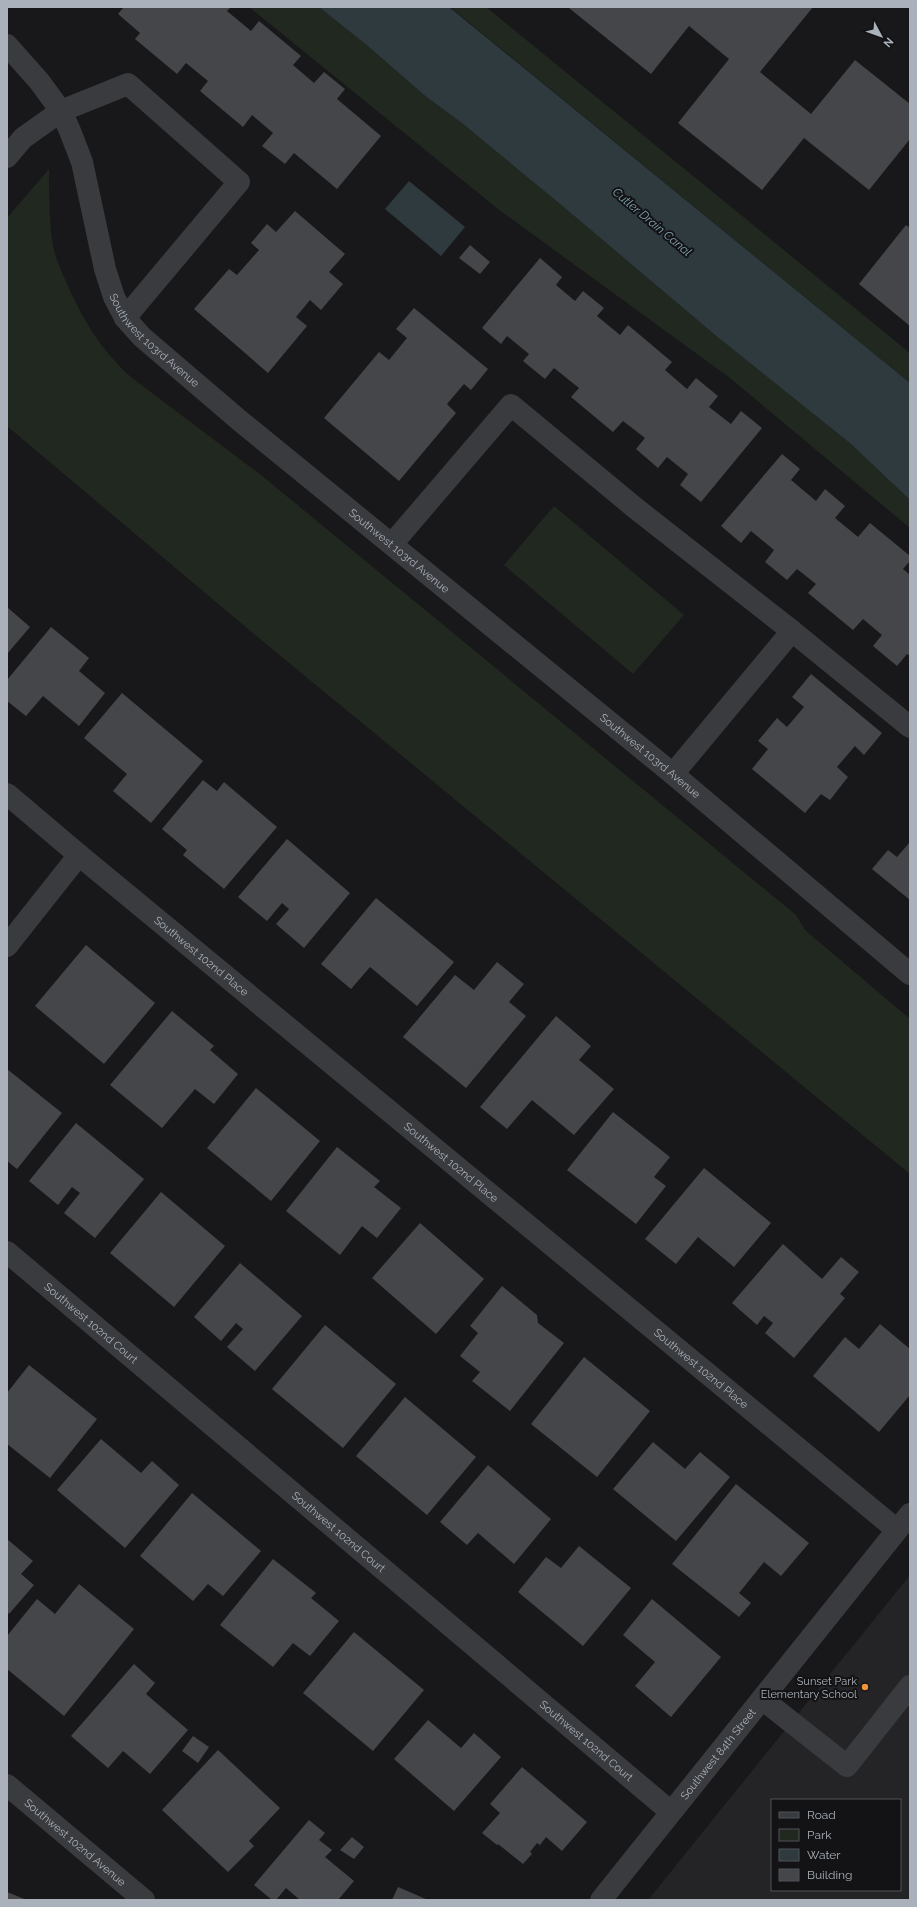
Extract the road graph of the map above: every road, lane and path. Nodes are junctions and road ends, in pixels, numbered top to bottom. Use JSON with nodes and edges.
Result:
{"nodes":[{"id":1,"x":7,"y":45,"type":"edge"},
{"id":2,"x":61,"y":111,"type":"junction"},
{"id":3,"x":7,"y":157,"type":"edge"},
{"id":4,"x":125,"y":318,"type":"junction"},
{"id":5,"x":392,"y":544,"type":"junction"},
{"id":6,"x":792,"y":631,"type":"junction"},
{"id":7,"x":910,"y":727,"type":"edge"},
{"id":8,"x":673,"y":774,"type":"junction"},
{"id":9,"x":7,"y":794,"type":"edge"},
{"id":10,"x":79,"y":855,"type":"junction"},
{"id":11,"x":7,"y":946,"type":"edge"},
{"id":12,"x":910,"y":974,"type":"edge"},
{"id":13,"x":7,"y":1252,"type":"edge"},
{"id":14,"x":903,"y":1522,"type":"edge"},
{"id":15,"x":910,"y":1686,"type":"edge"},
{"id":16,"x":762,"y":1699,"type":"junction"},
{"id":17,"x":7,"y":1785,"type":"edge"},
{"id":18,"x":671,"y":1812,"type":"junction"},
{"id":19,"x":144,"y":1900,"type":"edge"},
{"id":20,"x":601,"y":1900,"type":"edge"}],
"edges":[{"from":1,"to":2,"type":"street","name":"Southwest 103rd Avenue"},
{"from":2,"to":3,"type":"street"},
{"from":2,"to":4,"type":"street","name":"Southwest 103rd Avenue"},
{"from":2,"to":4,"type":"street"},
{"from":4,"to":5,"type":"street","name":"Southwest 103rd Avenue"},
{"from":5,"to":6,"type":"street"},
{"from":5,"to":8,"type":"street","name":"Southwest 103rd Avenue"},
{"from":6,"to":7,"type":"street"},
{"from":6,"to":8,"type":"street"},
{"from":8,"to":12,"type":"street","name":"Southwest 103rd Avenue"},
{"from":9,"to":10,"type":"street","name":"Southwest 102nd Place"},
{"from":10,"to":11,"type":"street"},
{"from":10,"to":14,"type":"street","name":"Southwest 102nd Place"},
{"from":13,"to":18,"type":"street","name":"Southwest 102nd Court"},
{"from":14,"to":16,"type":"street","name":"Southwest 84th Street"},
{"from":15,"to":16,"type":"street"},
{"from":16,"to":18,"type":"street","name":"Southwest 84th Street"},
{"from":17,"to":19,"type":"street","name":"Southwest 102nd Avenue"},
{"from":18,"to":20,"type":"street","name":"Southwest 84th Street"}]}
